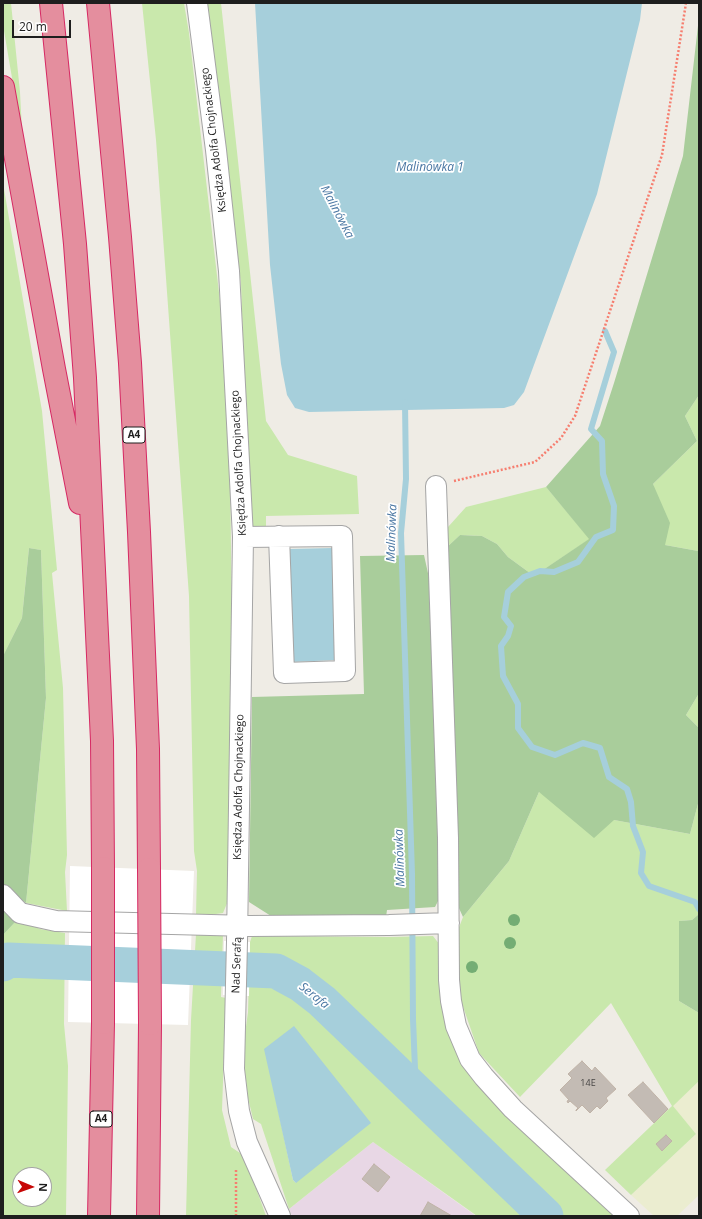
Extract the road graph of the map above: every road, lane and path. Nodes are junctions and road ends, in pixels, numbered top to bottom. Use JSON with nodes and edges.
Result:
{"nodes":[{"id":1,"x":51,"y":3,"type":"edge"},
{"id":2,"x":98,"y":3,"type":"edge"},
{"id":3,"x":197,"y":3,"type":"edge"},
{"id":4,"x":686,"y":3,"type":"edge"},
{"id":5,"x":3,"y":87,"type":"edge"},
{"id":6,"x":436,"y":486,"type":"joint"},
{"id":7,"x":243,"y":536,"type":"junction"},
{"id":8,"x":279,"y":536,"type":"junction"},
{"id":9,"x":95,"y":584,"type":"junction"},
{"id":10,"x":3,"y":895,"type":"edge"},
{"id":11,"x":444,"y":923,"type":"junction"},
{"id":12,"x":237,"y":933,"type":"junction"},
{"id":13,"x":236,"y":1169,"type":"dead end"},
{"id":14,"x":99,"y":1216,"type":"edge"},
{"id":15,"x":148,"y":1216,"type":"edge"},
{"id":16,"x":236,"y":1216,"type":"edge"},
{"id":17,"x":280,"y":1216,"type":"edge"},
{"id":18,"x":629,"y":1216,"type":"edge"}],
"edges":[{"from":1,"to":9,"type":"highway","number":"A4"},
{"from":2,"to":15,"type":"highway","number":"A4","bridge":true},
{"from":3,"to":7,"type":"street","name":"Księdza Adolfa Chojnackiego"},
{"from":4,"to":6,"type":"path"},
{"from":5,"to":9,"type":"highway"},
{"from":6,"to":11,"type":"street"},
{"from":7,"to":8,"type":"street"},
{"from":7,"to":12,"type":"street","name":"Księdza Adolfa Chojnackiego"},
{"from":8,"to":8,"type":"street"},
{"from":9,"to":14,"type":"highway","number":"A4","bridge":true},
{"from":10,"to":12,"type":"street","name":"Nad Serafą"},
{"from":11,"to":12,"type":"street"},
{"from":11,"to":18,"type":"street"},
{"from":12,"to":17,"type":"street","name":"Nad Serafą"},
{"from":13,"to":16,"type":"path"}]}
